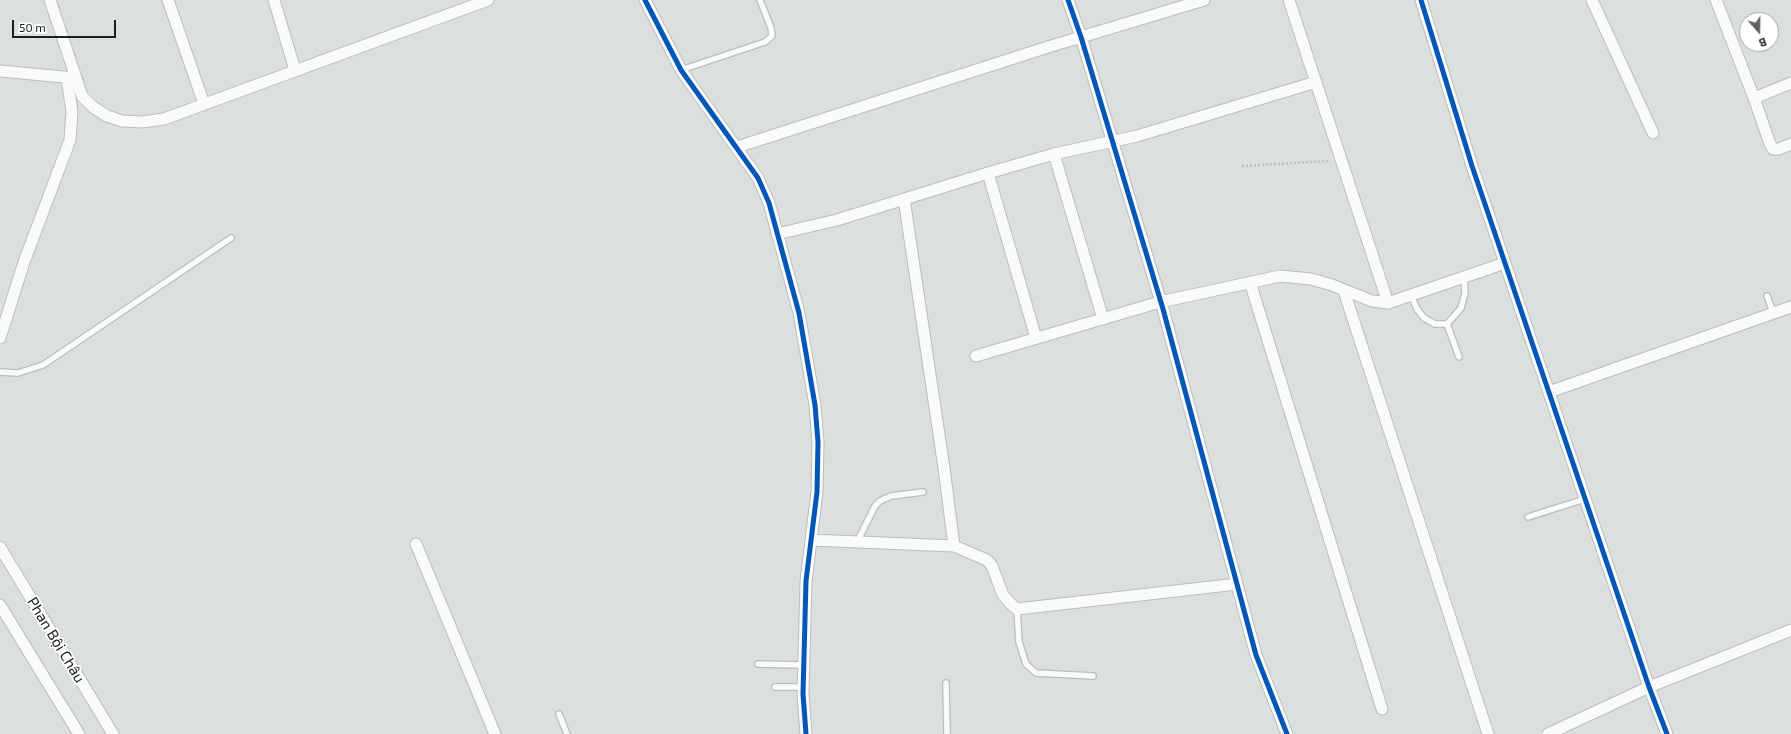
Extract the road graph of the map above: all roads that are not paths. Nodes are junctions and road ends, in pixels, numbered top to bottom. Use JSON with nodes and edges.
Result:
{"nodes":[{"id":1,"x":50,"y":0,"type":"edge"},
{"id":2,"x":168,"y":0,"type":"edge"},
{"id":3,"x":274,"y":0,"type":"edge"},
{"id":4,"x":488,"y":0,"type":"edge"},
{"id":5,"x":645,"y":0,"type":"edge"},
{"id":6,"x":760,"y":0,"type":"edge"},
{"id":7,"x":1068,"y":0,"type":"edge"},
{"id":8,"x":1204,"y":0,"type":"edge"},
{"id":9,"x":1289,"y":0,"type":"edge"},
{"id":10,"x":1421,"y":0,"type":"edge"},
{"id":11,"x":1592,"y":0,"type":"edge"},
{"id":12,"x":1716,"y":0,"type":"edge"},
{"id":13,"x":1081,"y":37,"type":"junction"},
{"id":14,"x":295,"y":70,"type":"junction"},
{"id":15,"x":682,"y":70,"type":"junction"},
{"id":16,"x":0,"y":71,"type":"edge"},
{"id":17,"x":71,"y":78,"type":"junction"},
{"id":18,"x":1316,"y":82,"type":"junction"},
{"id":19,"x":1791,"y":82,"type":"edge"},
{"id":20,"x":1754,"y":98,"type":"junction"},
{"id":21,"x":204,"y":104,"type":"junction"},
{"id":22,"x":1653,"y":133,"type":"dead end"},
{"id":23,"x":1113,"y":142,"type":"junction"},
{"id":24,"x":1791,"y":144,"type":"edge"},
{"id":25,"x":737,"y":147,"type":"junction"},
{"id":26,"x":1054,"y":154,"type":"junction"},
{"id":27,"x":988,"y":173,"type":"junction"},
{"id":28,"x":904,"y":199,"type":"junction"},
{"id":29,"x":777,"y":234,"type":"junction"},
{"id":30,"x":231,"y":238,"type":"dead end"},
{"id":31,"x":1505,"y":263,"type":"junction"},
{"id":32,"x":1464,"y":277,"type":"junction"},
{"id":33,"x":1250,"y":282,"type":"junction"},
{"id":34,"x":1344,"y":291,"type":"junction"},
{"id":35,"x":1411,"y":295,"type":"junction"},
{"id":36,"x":1767,"y":296,"type":"dead end"},
{"id":37,"x":1160,"y":302,"type":"junction"},
{"id":38,"x":1388,"y":303,"type":"junction"},
{"id":39,"x":1791,"y":307,"type":"edge"},
{"id":40,"x":1773,"y":312,"type":"junction"},
{"id":41,"x":1103,"y":319,"type":"junction"},
{"id":42,"x":1447,"y":324,"type":"junction"},
{"id":43,"x":0,"y":338,"type":"edge"},
{"id":44,"x":1036,"y":338,"type":"junction"},
{"id":45,"x":976,"y":356,"type":"dead end"},
{"id":46,"x":1459,"y":357,"type":"dead end"},
{"id":47,"x":0,"y":372,"type":"edge"},
{"id":48,"x":1549,"y":392,"type":"junction"},
{"id":49,"x":923,"y":492,"type":"dead end"},
{"id":50,"x":1585,"y":499,"type":"junction"},
{"id":51,"x":1528,"y":517,"type":"dead end"},
{"id":52,"x":811,"y":540,"type":"junction"},
{"id":53,"x":857,"y":542,"type":"junction"},
{"id":54,"x":416,"y":544,"type":"dead end"},
{"id":55,"x":954,"y":546,"type":"junction"},
{"id":56,"x":0,"y":547,"type":"edge"},
{"id":57,"x":1237,"y":584,"type":"junction"},
{"id":58,"x":0,"y":605,"type":"edge"},
{"id":59,"x":1017,"y":609,"type":"junction"},
{"id":60,"x":1791,"y":630,"type":"edge"},
{"id":61,"x":758,"y":664,"type":"dead end"},
{"id":62,"x":804,"y":664,"type":"junction"},
{"id":63,"x":1093,"y":676,"type":"dead end"},
{"id":64,"x":946,"y":683,"type":"dead end"},
{"id":65,"x":776,"y":687,"type":"dead end"},
{"id":66,"x":803,"y":687,"type":"junction"},
{"id":67,"x":1649,"y":687,"type":"junction"},
{"id":68,"x":1382,"y":709,"type":"dead end"},
{"id":69,"x":559,"y":714,"type":"dead end"},
{"id":70,"x":79,"y":734,"type":"edge"},
{"id":71,"x":113,"y":734,"type":"edge"},
{"id":72,"x":496,"y":734,"type":"edge"},
{"id":73,"x":567,"y":734,"type":"edge"},
{"id":74,"x":806,"y":734,"type":"edge"},
{"id":75,"x":947,"y":734,"type":"edge"},
{"id":76,"x":1287,"y":734,"type":"edge"},
{"id":77,"x":1488,"y":734,"type":"edge"},
{"id":78,"x":1548,"y":734,"type":"edge"},
{"id":79,"x":1667,"y":734,"type":"edge"}],
"edges":[{"from":1,"to":17,"type":"street"},
{"from":2,"to":21,"type":"street"},
{"from":3,"to":14,"type":"street"},
{"from":4,"to":14,"type":"street"},
{"from":5,"to":15,"type":"street"},
{"from":6,"to":15,"type":"lane"},
{"from":7,"to":13,"type":"street"},
{"from":8,"to":13,"type":"street"},
{"from":9,"to":18,"type":"street"},
{"from":10,"to":31,"type":"street"},
{"from":11,"to":22,"type":"street"},
{"from":12,"to":20,"type":"street"},
{"from":13,"to":23,"type":"street"},
{"from":13,"to":25,"type":"street"},
{"from":14,"to":21,"type":"street"},
{"from":15,"to":25,"type":"street"},
{"from":16,"to":17,"type":"street"},
{"from":17,"to":21,"type":"street"},
{"from":17,"to":43,"type":"street"},
{"from":18,"to":23,"type":"street"},
{"from":18,"to":38,"type":"street"},
{"from":19,"to":20,"type":"street"},
{"from":20,"to":24,"type":"street"},
{"from":23,"to":26,"type":"street"},
{"from":23,"to":37,"type":"street"},
{"from":25,"to":29,"type":"street"},
{"from":26,"to":27,"type":"street"},
{"from":26,"to":41,"type":"street"},
{"from":27,"to":28,"type":"street"},
{"from":27,"to":44,"type":"street"},
{"from":28,"to":29,"type":"street"},
{"from":28,"to":55,"type":"street"},
{"from":29,"to":52,"type":"street"},
{"from":30,"to":47,"type":"lane"},
{"from":31,"to":32,"type":"street"},
{"from":31,"to":48,"type":"street"},
{"from":32,"to":35,"type":"street"},
{"from":32,"to":42,"type":"lane"},
{"from":33,"to":34,"type":"street"},
{"from":33,"to":37,"type":"street"},
{"from":33,"to":68,"type":"street"},
{"from":34,"to":38,"type":"street"},
{"from":34,"to":77,"type":"street"},
{"from":35,"to":38,"type":"street"},
{"from":35,"to":42,"type":"lane"},
{"from":36,"to":40,"type":"lane"},
{"from":37,"to":41,"type":"street"},
{"from":37,"to":57,"type":"street"},
{"from":39,"to":40,"type":"street"},
{"from":40,"to":48,"type":"street"},
{"from":41,"to":44,"type":"street"},
{"from":42,"to":46,"type":"lane"},
{"from":44,"to":45,"type":"street"},
{"from":48,"to":50,"type":"street"},
{"from":49,"to":53,"type":"lane"},
{"from":50,"to":51,"type":"lane"},
{"from":50,"to":67,"type":"street"},
{"from":52,"to":53,"type":"street"},
{"from":52,"to":62,"type":"street"},
{"from":53,"to":55,"type":"street"},
{"from":54,"to":72,"type":"street"},
{"from":55,"to":59,"type":"street"},
{"from":56,"to":71,"type":"street","name":"Phan Bội Châu"},
{"from":57,"to":59,"type":"street"},
{"from":57,"to":76,"type":"street"},
{"from":58,"to":70,"type":"street","name":"Phan Bội Châu"},
{"from":59,"to":63,"type":"lane"},
{"from":60,"to":67,"type":"street"},
{"from":61,"to":62,"type":"lane"},
{"from":62,"to":66,"type":"street"},
{"from":64,"to":75,"type":"lane"},
{"from":65,"to":66,"type":"lane"},
{"from":66,"to":74,"type":"street"},
{"from":67,"to":78,"type":"street"},
{"from":67,"to":79,"type":"street"},
{"from":69,"to":73,"type":"lane"}]}
